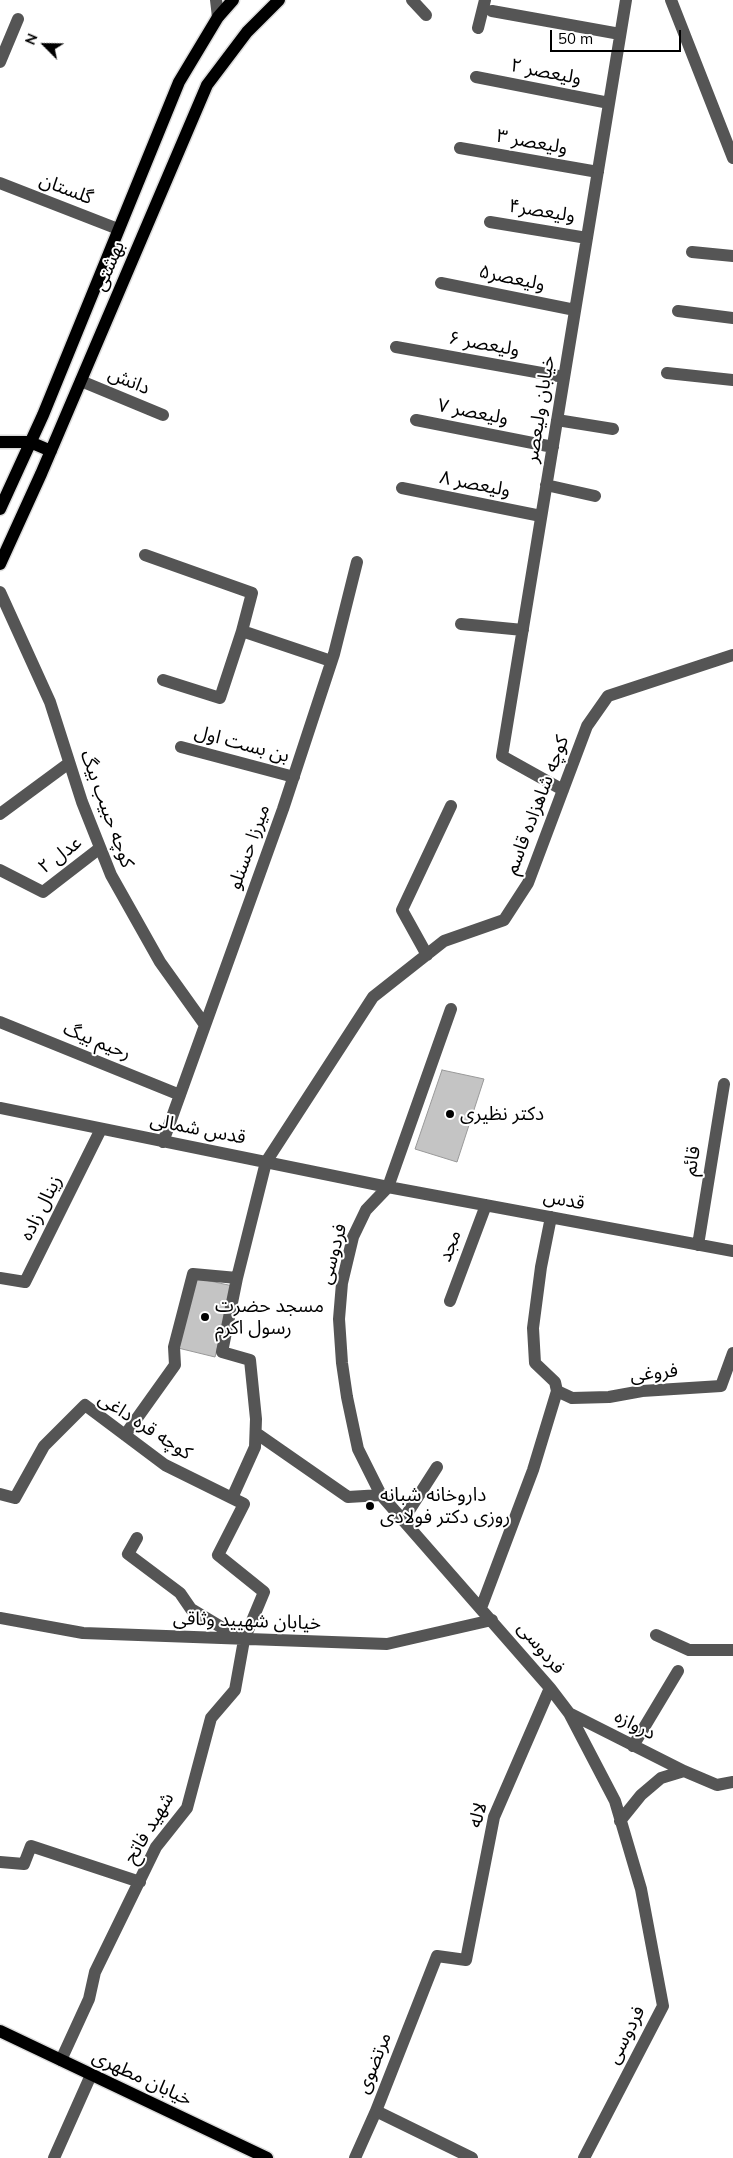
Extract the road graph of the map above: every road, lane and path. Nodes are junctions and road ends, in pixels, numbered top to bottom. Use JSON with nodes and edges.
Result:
{"nodes":[{"id":1,"x":216,"y":0,"type":"edge"},
{"id":2,"x":233,"y":0,"type":"edge"},
{"id":3,"x":279,"y":0,"type":"edge"},
{"id":4,"x":412,"y":0,"type":"edge"},
{"id":5,"x":626,"y":0,"type":"edge"},
{"id":6,"x":670,"y":0,"type":"edge"},
{"id":7,"x":489,"y":6,"type":"edge"},
{"id":8,"x":426,"y":16,"type":"dead end"},
{"id":9,"x":218,"y":17,"type":"junction"},
{"id":10,"x":18,"y":19,"type":"dead end"},
{"id":11,"x":478,"y":28,"type":"dead end"},
{"id":12,"x":620,"y":34,"type":"junction"},
{"id":13,"x":0,"y":62,"type":"edge"},
{"id":14,"x":476,"y":77,"type":"dead end"},
{"id":15,"x":609,"y":103,"type":"junction"},
{"id":16,"x":460,"y":148,"type":"dead end"},
{"id":17,"x":733,"y":158,"type":"edge"},
{"id":18,"x":598,"y":172,"type":"junction"},
{"id":19,"x":0,"y":183,"type":"edge"},
{"id":20,"x":490,"y":222,"type":"dead end"},
{"id":21,"x":118,"y":229,"type":"junction"},
{"id":22,"x":587,"y":238,"type":"junction"},
{"id":23,"x":692,"y":252,"type":"dead end"},
{"id":24,"x":733,"y":256,"type":"edge"},
{"id":25,"x":441,"y":283,"type":"dead end"},
{"id":26,"x":575,"y":310,"type":"junction"},
{"id":27,"x":678,"y":311,"type":"dead end"},
{"id":28,"x":733,"y":318,"type":"edge"},
{"id":29,"x":396,"y":347,"type":"dead end"},
{"id":30,"x":667,"y":373,"type":"dead end"},
{"id":31,"x":564,"y":377,"type":"junction"},
{"id":32,"x":81,"y":380,"type":"junction"},
{"id":33,"x":733,"y":380,"type":"edge"},
{"id":34,"x":163,"y":415,"type":"dead end"},
{"id":35,"x":416,"y":420,"type":"dead end"},
{"id":36,"x":557,"y":420,"type":"junction"},
{"id":37,"x":613,"y":429,"type":"dead end"},
{"id":38,"x":0,"y":442,"type":"edge"},
{"id":39,"x":30,"y":442,"type":"junction"},
{"id":40,"x":553,"y":447,"type":"junction"},
{"id":41,"x":51,"y":451,"type":"junction"},
{"id":42,"x":546,"y":485,"type":"junction"},
{"id":43,"x":402,"y":488,"type":"dead end"},
{"id":44,"x":595,"y":496,"type":"dead end"},
{"id":45,"x":0,"y":509,"type":"edge"},
{"id":46,"x":541,"y":516,"type":"junction"},
{"id":47,"x":146,"y":555,"type":"dead end"},
{"id":48,"x":357,"y":562,"type":"dead end"},
{"id":49,"x":0,"y":564,"type":"edge"},
{"id":50,"x":0,"y":592,"type":"edge"},
{"id":51,"x":461,"y":624,"type":"dead end"},
{"id":52,"x":522,"y":630,"type":"junction"},
{"id":53,"x":242,"y":631,"type":"junction"},
{"id":54,"x":733,"y":655,"type":"edge"},
{"id":55,"x":331,"y":661,"type":"junction"},
{"id":56,"x":163,"y":680,"type":"dead end"},
{"id":57,"x":181,"y":747,"type":"dead end"},
{"id":58,"x":70,"y":763,"type":"junction"},
{"id":59,"x":294,"y":777,"type":"junction"},
{"id":60,"x":563,"y":790,"type":"junction"},
{"id":61,"x":451,"y":806,"type":"dead end"},
{"id":62,"x":0,"y":814,"type":"edge"},
{"id":63,"x":100,"y":848,"type":"junction"},
{"id":64,"x":0,"y":870,"type":"edge"},
{"id":65,"x":427,"y":955,"type":"junction"},
{"id":66,"x":451,"y":1009,"type":"dead end"},
{"id":67,"x":0,"y":1022,"type":"edge"},
{"id":68,"x":205,"y":1025,"type":"junction"},
{"id":69,"x":724,"y":1084,"type":"dead end"},
{"id":70,"x":180,"y":1095,"type":"junction"},
{"id":71,"x":0,"y":1108,"type":"edge"},
{"id":72,"x":101,"y":1129,"type":"junction"},
{"id":73,"x":163,"y":1142,"type":"junction"},
{"id":74,"x":266,"y":1162,"type":"junction"},
{"id":75,"x":388,"y":1187,"type":"junction"},
{"id":76,"x":486,"y":1205,"type":"junction"},
{"id":77,"x":551,"y":1217,"type":"junction"},
{"id":78,"x":698,"y":1245,"type":"junction"},
{"id":79,"x":733,"y":1251,"type":"edge"},
{"id":80,"x":0,"y":1278,"type":"edge"},
{"id":81,"x":237,"y":1278,"type":"junction"},
{"id":82,"x":450,"y":1301,"type":"dead end"},
{"id":83,"x":733,"y":1353,"type":"edge"},
{"id":84,"x":557,"y":1391,"type":"junction"},
{"id":85,"x":256,"y":1433,"type":"junction"},
{"id":86,"x":125,"y":1435,"type":"junction"},
{"id":87,"x":438,"y":1467,"type":"dead end"},
{"id":88,"x":0,"y":1494,"type":"edge"},
{"id":89,"x":381,"y":1495,"type":"junction"},
{"id":90,"x":232,"y":1498,"type":"junction"},
{"id":91,"x":403,"y":1520,"type":"junction"},
{"id":92,"x":137,"y":1538,"type":"dead end"},
{"id":93,"x":481,"y":1608,"type":"junction"},
{"id":94,"x":0,"y":1618,"type":"edge"},
{"id":95,"x":492,"y":1620,"type":"junction"},
{"id":96,"x":656,"y":1635,"type":"dead end"},
{"id":97,"x":244,"y":1640,"type":"junction"},
{"id":98,"x":733,"y":1650,"type":"edge"},
{"id":99,"x":678,"y":1671,"type":"dead end"},
{"id":100,"x":550,"y":1688,"type":"junction"},
{"id":101,"x":569,"y":1713,"type":"junction"},
{"id":102,"x":633,"y":1746,"type":"junction"},
{"id":103,"x":684,"y":1771,"type":"junction"},
{"id":104,"x":733,"y":1782,"type":"edge"},
{"id":105,"x":620,"y":1821,"type":"junction"},
{"id":106,"x":0,"y":1862,"type":"edge"},
{"id":107,"x":140,"y":1882,"type":"junction"},
{"id":108,"x":466,"y":1960,"type":"joint"},
{"id":109,"x":0,"y":2031,"type":"edge"},
{"id":110,"x":61,"y":2060,"type":"junction"},
{"id":111,"x":91,"y":2075,"type":"junction"},
{"id":112,"x":376,"y":2111,"type":"junction"},
{"id":113,"x":54,"y":2158,"type":"edge"},
{"id":114,"x":267,"y":2158,"type":"edge"},
{"id":115,"x":356,"y":2158,"type":"edge"},
{"id":116,"x":472,"y":2158,"type":"edge"},
{"id":117,"x":584,"y":2158,"type":"edge"}],
"edges":[{"from":1,"to":9,"type":"street"},
{"from":2,"to":9,"type":"main road","name":"بهشتی"},
{"from":3,"to":32,"type":"main road","name":"بهشتی"},
{"from":4,"to":8,"type":"street"},
{"from":5,"to":12,"type":"street","name":"خیابان ولیعصر"},
{"from":6,"to":17,"type":"street"},
{"from":7,"to":11,"type":"street"},
{"from":7,"to":12,"type":"street"},
{"from":9,"to":21,"type":"main road","name":"بهشتی"},
{"from":10,"to":13,"type":"street"},
{"from":12,"to":15,"type":"street","name":"خیابان ولیعصر"},
{"from":14,"to":15,"type":"street","name":"ولیعصر ۲"},
{"from":15,"to":18,"type":"street","name":"خیابان ولیعصر"},
{"from":16,"to":18,"type":"street","name":"ولیعصر ۳"},
{"from":18,"to":22,"type":"street","name":"خیابان ولیعصر"},
{"from":19,"to":21,"type":"street","name":"گلستان"},
{"from":20,"to":22,"type":"street","name":"ولیعصر۴"},
{"from":21,"to":39,"type":"main road","name":"بهشتی"},
{"from":22,"to":26,"type":"street","name":"خیابان ولیعصر"},
{"from":23,"to":24,"type":"street"},
{"from":25,"to":26,"type":"street","name":"ولیعصر۵"},
{"from":26,"to":31,"type":"street","name":"خیابان ولیعصر"},
{"from":27,"to":28,"type":"street"},
{"from":29,"to":31,"type":"street","name":"ولیعصر ۶"},
{"from":30,"to":33,"type":"street"},
{"from":31,"to":36,"type":"street","name":"خیابان ولیعصر"},
{"from":32,"to":34,"type":"street","name":"دانش"},
{"from":32,"to":41,"type":"main road","name":"بهشتی"},
{"from":35,"to":40,"type":"street","name":"ولیعصر ۷"},
{"from":36,"to":37,"type":"street"},
{"from":36,"to":40,"type":"street","name":"خیابان ولیعصر"},
{"from":38,"to":39,"type":"main road"},
{"from":39,"to":41,"type":"main road"},
{"from":39,"to":45,"type":"main road","name":"بهشتی"},
{"from":40,"to":42,"type":"street","name":"خیابان ولیعصر"},
{"from":41,"to":49,"type":"main road","name":"بهشتی"},
{"from":42,"to":44,"type":"street"},
{"from":42,"to":46,"type":"street","name":"خیابان ولیعصر"},
{"from":43,"to":46,"type":"street","name":"ولیعصر ۸"},
{"from":46,"to":52,"type":"street","name":"خیابان ولیعصر"},
{"from":47,"to":53,"type":"street"},
{"from":48,"to":55,"type":"street","name":"میرزا حسنلو"},
{"from":50,"to":58,"type":"street","name":"کوچه حبیب بیگ"},
{"from":51,"to":52,"type":"street"},
{"from":52,"to":60,"type":"street","name":"خیابان ولیعصر"},
{"from":53,"to":55,"type":"street"},
{"from":53,"to":56,"type":"street"},
{"from":54,"to":60,"type":"street","name":"کوچه شاهزاده قاسم"},
{"from":55,"to":59,"type":"street","name":"میرزا حسنلو"},
{"from":57,"to":59,"type":"street","name":"بن بست اول"},
{"from":58,"to":62,"type":"street"},
{"from":58,"to":63,"type":"street","name":"کوچه حبیب بیگ"},
{"from":59,"to":68,"type":"street","name":"میرزا حسنلو"},
{"from":60,"to":65,"type":"street","name":"کوچه شاهزاده قاسم"},
{"from":61,"to":65,"type":"street"},
{"from":63,"to":64,"type":"street","name":"عدل ۲"},
{"from":63,"to":68,"type":"street","name":"کوچه حبیب بیگ"},
{"from":65,"to":74,"type":"street","name":"کوچه شاهزاده قاسم"},
{"from":66,"to":75,"type":"street"},
{"from":67,"to":70,"type":"street","name":"رحیم بیگ"},
{"from":68,"to":70,"type":"street","name":"میرزا حسنلو"},
{"from":69,"to":78,"type":"street","name":"قائم"},
{"from":70,"to":73,"type":"street","name":"میرزا حسنلو"},
{"from":71,"to":72,"type":"street","name":"قدس شمالی"},
{"from":72,"to":73,"type":"street","name":"قدس شمالی"},
{"from":72,"to":80,"type":"street","name":"زینال زاده"},
{"from":73,"to":74,"type":"street","name":"قدس شمالی"},
{"from":74,"to":75,"type":"street","name":"قدس شمالی"},
{"from":74,"to":81,"type":"street","name":"کوچه شاهزاده قاسم"},
{"from":75,"to":76,"type":"street","name":"قدس"},
{"from":75,"to":89,"type":"street","name":"فردوسی"},
{"from":76,"to":77,"type":"street","name":"قدس"},
{"from":76,"to":82,"type":"street","name":"مجد"},
{"from":77,"to":78,"type":"street","name":"قدس"},
{"from":77,"to":84,"type":"street"},
{"from":78,"to":79,"type":"street","name":"قدس"},
{"from":81,"to":85,"type":"street","name":"کوچه شاهزاده قاسم"},
{"from":81,"to":86,"type":"street"},
{"from":83,"to":84,"type":"street","name":"فروغی"},
{"from":84,"to":93,"type":"street"},
{"from":85,"to":89,"type":"street"},
{"from":85,"to":90,"type":"street"},
{"from":86,"to":88,"type":"street","name":"کوچه قره داغی"},
{"from":86,"to":90,"type":"street","name":"کوچه قره داغی"},
{"from":87,"to":91,"type":"street"},
{"from":89,"to":91,"type":"street","name":"فردوسی"},
{"from":90,"to":97,"type":"street"},
{"from":91,"to":93,"type":"street","name":"فردوسی"},
{"from":92,"to":97,"type":"street"},
{"from":93,"to":95,"type":"street","name":"فردوسی"},
{"from":94,"to":97,"type":"street","name":"خیابان شهیید وثاقی"},
{"from":95,"to":97,"type":"street","name":"خیابان شهیید وثاقی"},
{"from":95,"to":100,"type":"street","name":"فردوسی"},
{"from":96,"to":98,"type":"street"},
{"from":97,"to":107,"type":"street","name":"شهید فاتح"},
{"from":99,"to":102,"type":"street"},
{"from":100,"to":101,"type":"street","name":"فردوسی"},
{"from":100,"to":108,"type":"street","name":"لاله"},
{"from":101,"to":102,"type":"street","name":"دروازه"},
{"from":101,"to":105,"type":"street","name":"فردوسی"},
{"from":102,"to":103,"type":"street","name":"دروازه"},
{"from":103,"to":104,"type":"street","name":"دروازه"},
{"from":103,"to":105,"type":"street"},
{"from":105,"to":117,"type":"street","name":"فردوسی"},
{"from":106,"to":107,"type":"street"},
{"from":107,"to":110,"type":"street","name":"شهید فاتح"},
{"from":108,"to":112,"type":"street","name":"مرتضوی"},
{"from":109,"to":110,"type":"main road","name":"خیابان مطهری"},
{"from":110,"to":111,"type":"main road","name":"خیابان مطهری"},
{"from":111,"to":113,"type":"street"},
{"from":111,"to":114,"type":"main road","name":"خیابان مطهری"},
{"from":112,"to":115,"type":"street"},
{"from":112,"to":116,"type":"street","name":"مرتضوی"}]}
